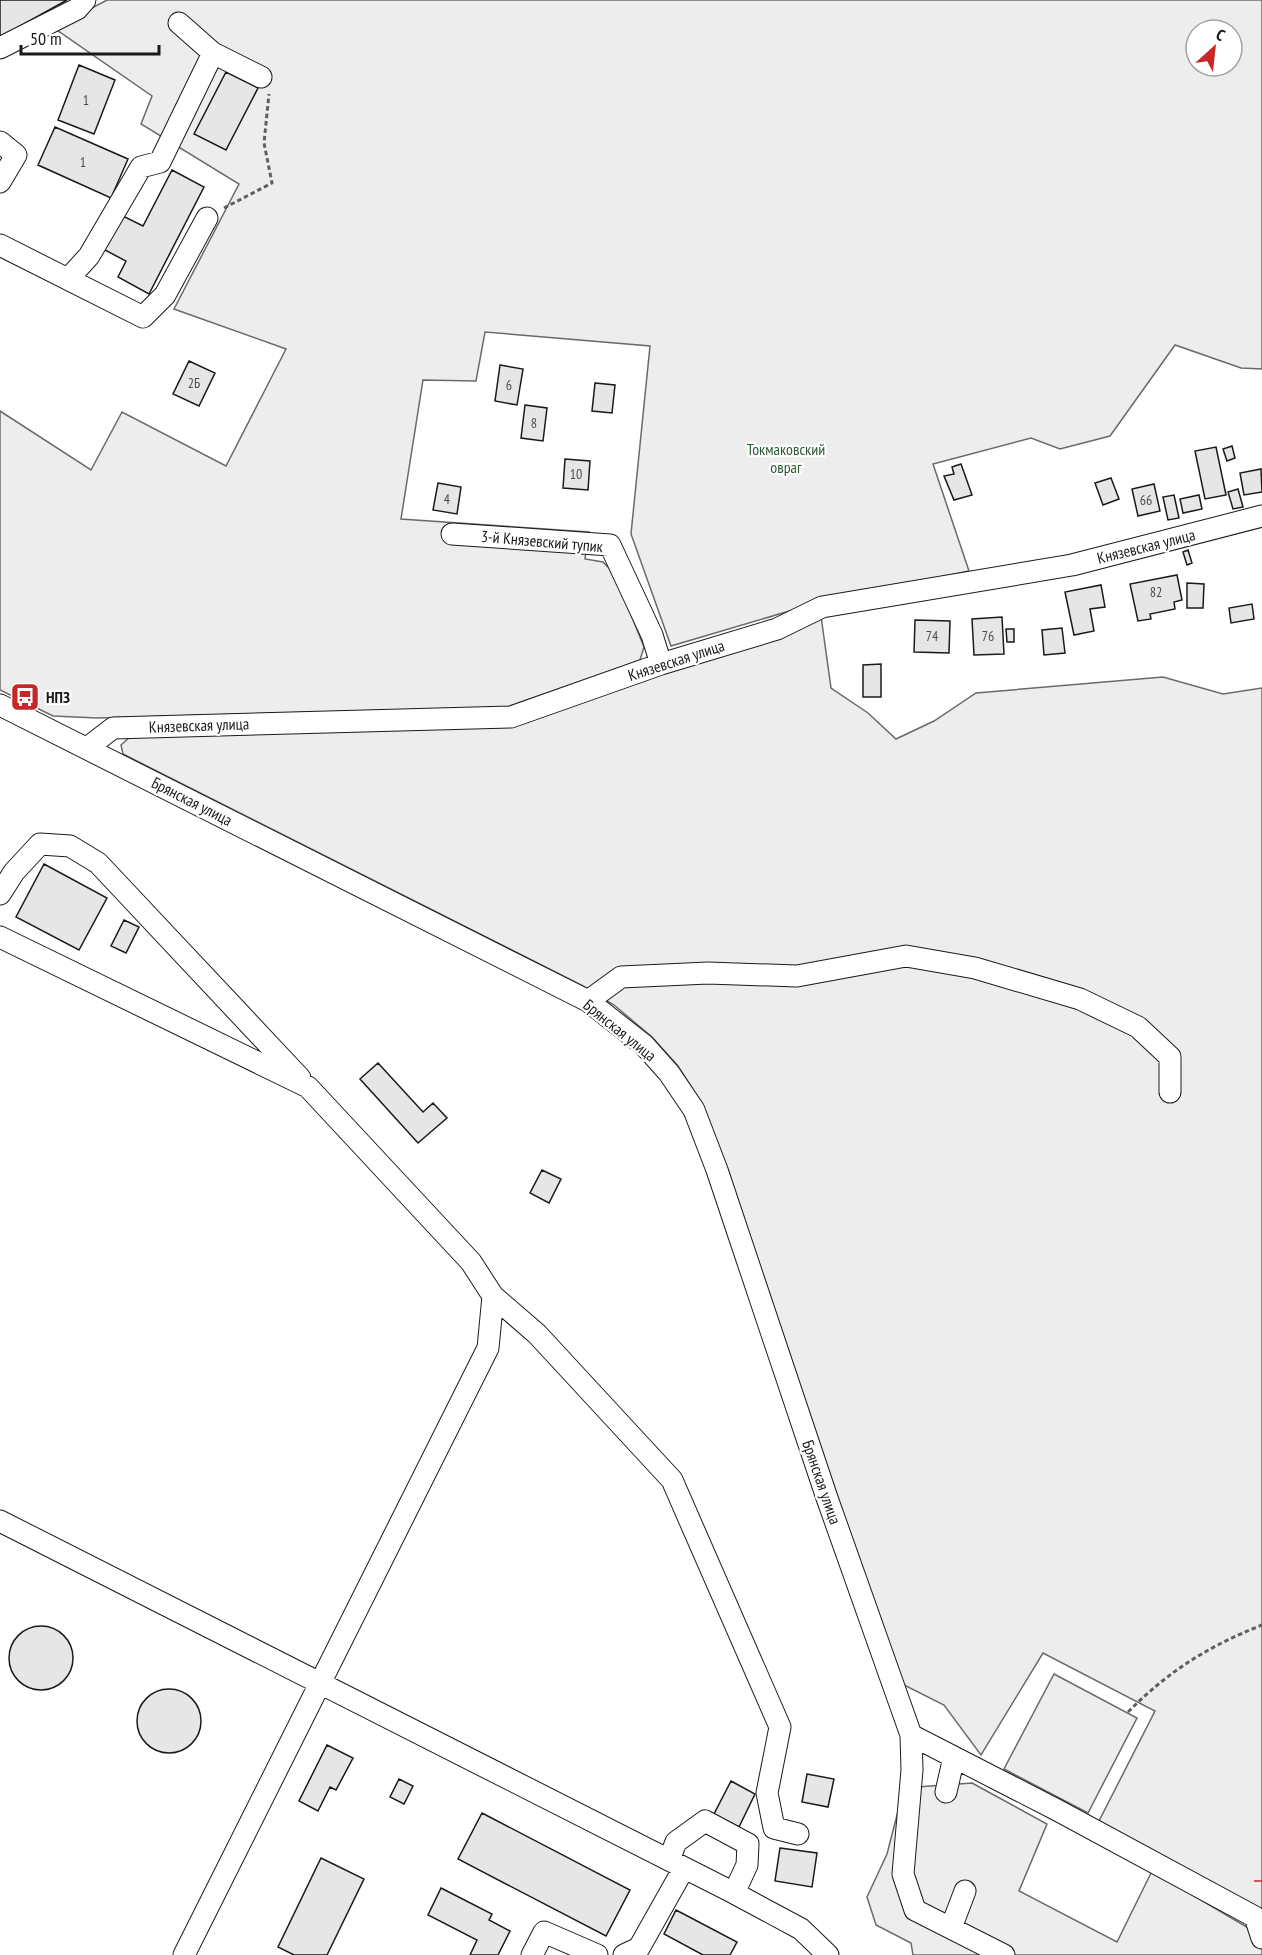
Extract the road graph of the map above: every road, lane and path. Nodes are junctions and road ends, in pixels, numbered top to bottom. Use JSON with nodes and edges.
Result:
{"nodes":[{"id":1,"x":85,"y":0,"type":"edge"},
{"id":2,"x":179,"y":23,"type":"dead end"},
{"id":3,"x":0,"y":48,"type":"edge"},
{"id":4,"x":213,"y":53,"type":"junction"},
{"id":5,"x":261,"y":77,"type":"joint"},
{"id":6,"x":0,"y":142,"type":"edge"},
{"id":7,"x":0,"y":182,"type":"edge"},
{"id":8,"x":207,"y":218,"type":"joint"},
{"id":9,"x":0,"y":245,"type":"edge"},
{"id":10,"x":68,"y":279,"type":"junction"},
{"id":11,"x":1262,"y":516,"type":"edge"},
{"id":12,"x":452,"y":534,"type":"dead end"},
{"id":13,"x":661,"y":664,"type":"junction"},
{"id":14,"x":0,"y":705,"type":"edge"},
{"id":15,"x":87,"y":748,"type":"junction"},
{"id":16,"x":0,"y":894,"type":"edge"},
{"id":17,"x":0,"y":937,"type":"edge"},
{"id":18,"x":588,"y":1001,"type":"junction"},
{"id":19,"x":308,"y":1087,"type":"junction"},
{"id":20,"x":1170,"y":1092,"type":"dead end"},
{"id":21,"x":493,"y":1296,"type":"junction"},
{"id":22,"x":0,"y":1521,"type":"edge"},
{"id":23,"x":1262,"y":1625,"type":"edge"},
{"id":24,"x":320,"y":1684,"type":"junction"},
{"id":25,"x":1128,"y":1712,"type":"dead end"},
{"id":26,"x":911,"y":1736,"type":"junction"},
{"id":27,"x":954,"y":1757,"type":"junction"},
{"id":28,"x":946,"y":1792,"type":"dead end"},
{"id":29,"x":798,"y":1834,"type":"dead end"},
{"id":30,"x":676,"y":1864,"type":"junction"},
{"id":31,"x":964,"y":1891,"type":"dead end"},
{"id":32,"x":734,"y":1893,"type":"junction"},
{"id":33,"x":951,"y":1928,"type":"junction"},
{"id":34,"x":1262,"y":1938,"type":"edge"},
{"id":35,"x":184,"y":1955,"type":"edge"},
{"id":36,"x":532,"y":1955,"type":"edge"},
{"id":37,"x":597,"y":1955,"type":"edge"},
{"id":38,"x":624,"y":1955,"type":"edge"},
{"id":39,"x":828,"y":1955,"type":"edge"},
{"id":40,"x":1004,"y":1955,"type":"edge"}],
"edges":[{"from":1,"to":3,"type":"street"},
{"from":2,"to":4,"type":"street"},
{"from":4,"to":5,"type":"street"},
{"from":4,"to":10,"type":"street"},
{"from":5,"to":8,"type":"path"},
{"from":6,"to":7,"type":"street"},
{"from":8,"to":10,"type":"street"},
{"from":9,"to":10,"type":"street"},
{"from":11,"to":13,"type":"street","name":"Князевская улица"},
{"from":12,"to":13,"type":"street","name":"3-й Князевский тупик"},
{"from":13,"to":15,"type":"street","name":"Князевская улица"},
{"from":14,"to":15,"type":"street","name":"Брянская улица"},
{"from":15,"to":18,"type":"street","name":"Брянская улица"},
{"from":16,"to":19,"type":"street"},
{"from":17,"to":19,"type":"street"},
{"from":18,"to":20,"type":"street"},
{"from":18,"to":26,"type":"street","name":"Брянская улица"},
{"from":19,"to":21,"type":"street"},
{"from":21,"to":24,"type":"street"},
{"from":21,"to":29,"type":"street"},
{"from":22,"to":24,"type":"street"},
{"from":23,"to":25,"type":"path"},
{"from":24,"to":30,"type":"street"},
{"from":24,"to":35,"type":"street"},
{"from":26,"to":27,"type":"street"},
{"from":26,"to":33,"type":"street","name":"Брянская улица"},
{"from":27,"to":28,"type":"street"},
{"from":27,"to":34,"type":"street"},
{"from":30,"to":32,"type":"street"},
{"from":30,"to":32,"type":"street"},
{"from":30,"to":38,"type":"street"},
{"from":31,"to":33,"type":"street"},
{"from":32,"to":39,"type":"street"},
{"from":33,"to":40,"type":"street","name":"Брянская улица"},
{"from":36,"to":37,"type":"street"}]}
